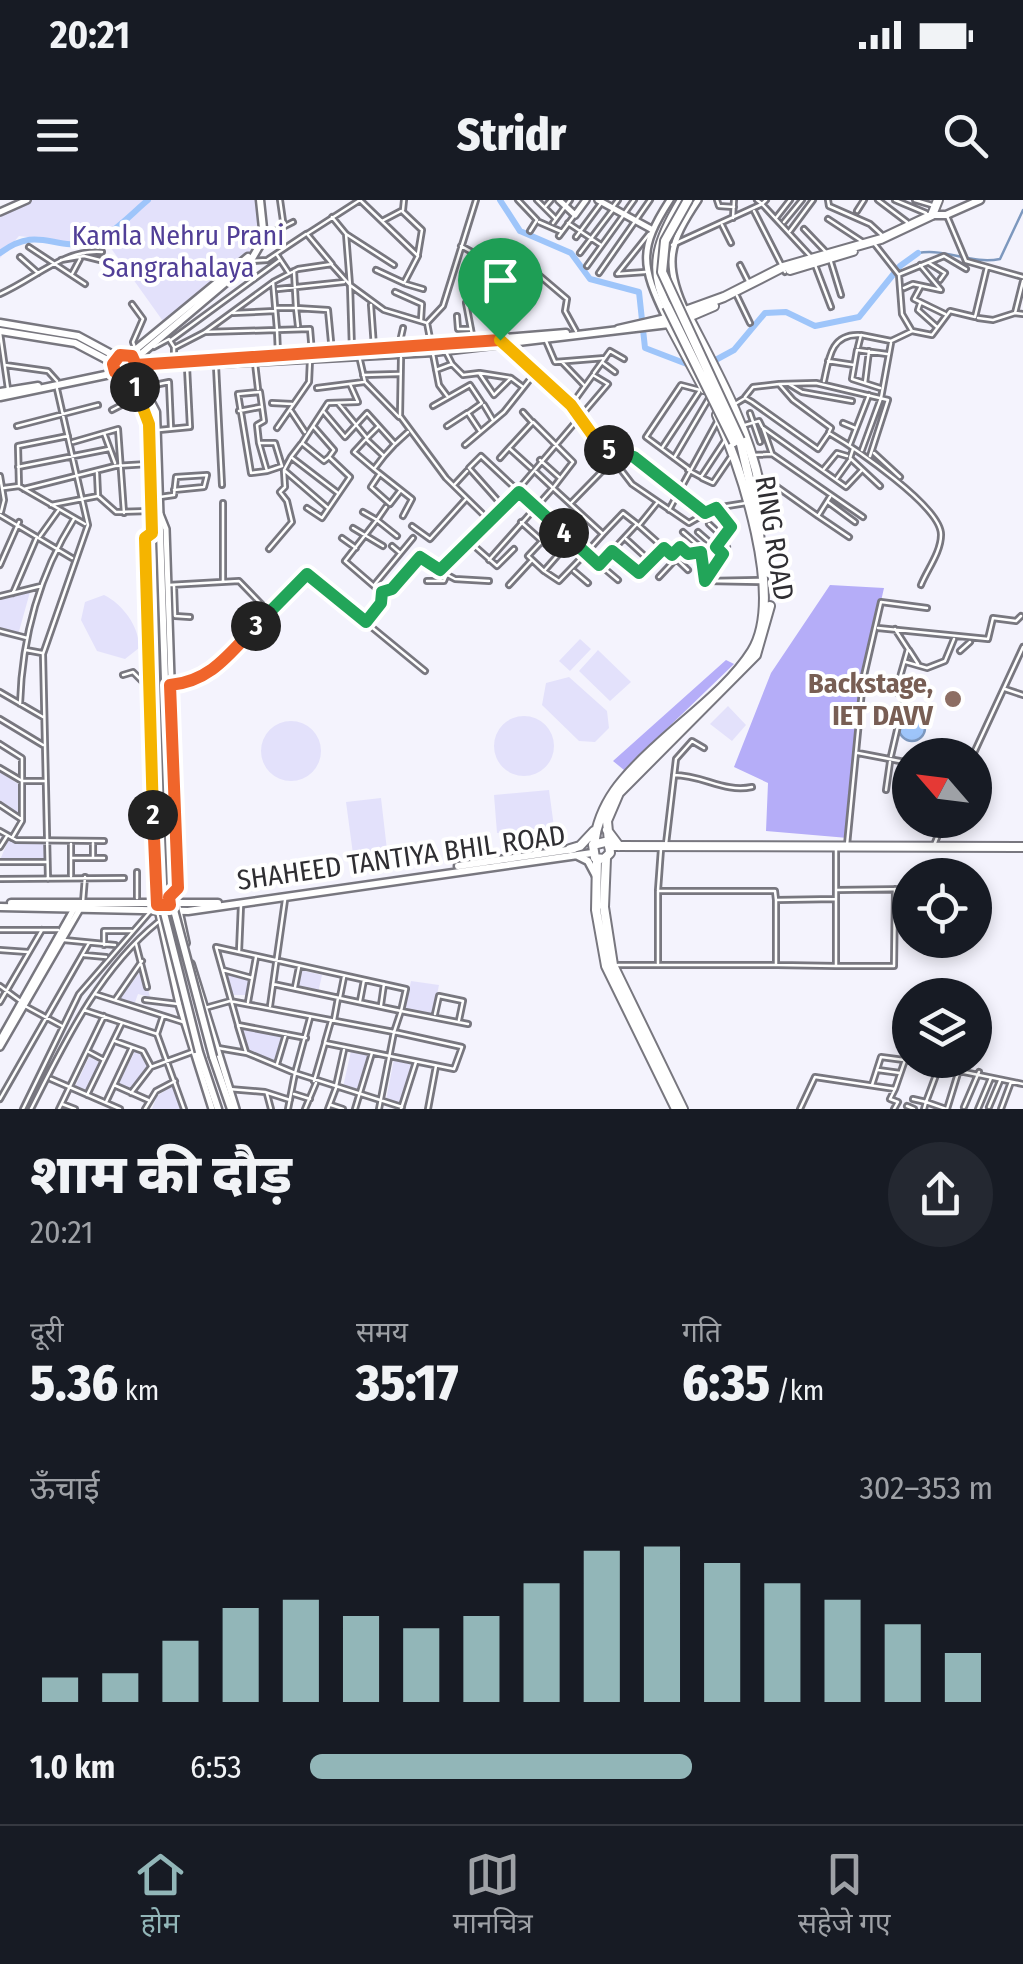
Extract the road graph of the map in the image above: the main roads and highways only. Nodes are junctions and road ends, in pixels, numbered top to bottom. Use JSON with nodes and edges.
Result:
{"nodes":[{"id":1,"x":259,"y":200,"type":"edge"},
{"id":2,"x":685,"y":200,"type":"edge"},
{"id":3,"x":974,"y":201,"type":"edge"},
{"id":4,"x":939,"y":209,"type":"edge"},
{"id":5,"x":870,"y":243,"type":"junction"},
{"id":6,"x":248,"y":261,"type":"junction"},
{"id":7,"x":784,"y":269,"type":"junction"},
{"id":8,"x":747,"y":287,"type":"junction"},
{"id":9,"x":724,"y":299,"type":"junction"},
{"id":10,"x":688,"y":314,"type":"junction"},
{"id":11,"x":667,"y":321,"type":"junction"},
{"id":12,"x":0,"y":323,"type":"edge"},
{"id":13,"x":632,"y":328,"type":"junction"},
{"id":14,"x":0,"y":332,"type":"edge"},
{"id":15,"x":502,"y":342,"type":"junction"},
{"id":16,"x":433,"y":348,"type":"junction"},
{"id":17,"x":400,"y":349,"type":"junction"},
{"id":18,"x":355,"y":354,"type":"junction"},
{"id":19,"x":311,"y":357,"type":"junction"},
{"id":20,"x":278,"y":359,"type":"junction"},
{"id":21,"x":127,"y":364,"type":"junction"},
{"id":22,"x":141,"y":392,"type":"junction"},
{"id":23,"x":5,"y":394,"type":"edge"},
{"id":24,"x":734,"y":440,"type":"junction"},
{"id":25,"x":744,"y":479,"type":"junction"},
{"id":26,"x":750,"y":499,"type":"junction"},
{"id":27,"x":155,"y":512,"type":"junction"},
{"id":28,"x":619,"y":793,"type":"junction"},
{"id":29,"x":598,"y":827,"type":"junction"},
{"id":30,"x":1023,"y":848,"type":"edge"},
{"id":31,"x":604,"y":850,"type":"junction"},
{"id":32,"x":570,"y":851,"type":"junction"},
{"id":33,"x":606,"y":871,"type":"junction"},
{"id":34,"x":596,"y":877,"type":"junction"},
{"id":35,"x":286,"y":895,"type":"junction"},
{"id":36,"x":0,"y":905,"type":"edge"},
{"id":37,"x":218,"y":905,"type":"junction"},
{"id":38,"x":79,"y":906,"type":"junction"},
{"id":39,"x":155,"y":909,"type":"junction"},
{"id":40,"x":215,"y":1109,"type":"edge"},
{"id":41,"x":235,"y":1109,"type":"edge"},
{"id":42,"x":679,"y":1109,"type":"edge"}],
"edges":[{"from":1,"to":6,"type":"main road"},
{"from":1,"to":6,"type":"main road"},
{"from":2,"to":24,"type":"main road","name":"RING ROAD","bridge":true},
{"from":3,"to":4,"type":"main road"},
{"from":4,"to":5,"type":"main road"},
{"from":4,"to":5,"type":"main road"},
{"from":5,"to":7,"type":"main road"},
{"from":6,"to":21,"type":"main road"},
{"from":7,"to":8,"type":"main road"},
{"from":7,"to":8,"type":"main road"},
{"from":8,"to":9,"type":"main road"},
{"from":8,"to":9,"type":"main road"},
{"from":9,"to":10,"type":"main road"},
{"from":10,"to":11,"type":"main road"},
{"from":10,"to":26,"type":"main road"},
{"from":11,"to":13,"type":"main road"},
{"from":11,"to":24,"type":"main road","bridge":true},
{"from":12,"to":21,"type":"main road"},
{"from":13,"to":15,"type":"main road"},
{"from":13,"to":15,"type":"main road"},
{"from":14,"to":21,"type":"main road"},
{"from":15,"to":16,"type":"main road"},
{"from":15,"to":16,"type":"main road"},
{"from":16,"to":17,"type":"main road"},
{"from":17,"to":18,"type":"main road"},
{"from":17,"to":18,"type":"main road"},
{"from":18,"to":19,"type":"main road"},
{"from":18,"to":19,"type":"main road"},
{"from":19,"to":20,"type":"main road"},
{"from":20,"to":21,"type":"main road"},
{"from":20,"to":21,"type":"main road"},
{"from":21,"to":22,"type":"main road"},
{"from":21,"to":22,"type":"main road"},
{"from":21,"to":23,"type":"main road"},
{"from":22,"to":27,"type":"main road"},
{"from":22,"to":27,"type":"main road"},
{"from":24,"to":25,"type":"main road","name":"RING ROAD"},
{"from":24,"to":25,"type":"main road"},
{"from":24,"to":26,"type":"main road","name":"RING ROAD"},
{"from":25,"to":26,"type":"main road","name":"RING ROAD"},
{"from":26,"to":28,"type":"main road","name":"RING ROAD"},
{"from":26,"to":29,"type":"main road","name":"RING ROAD"},
{"from":27,"to":40,"type":"main road","bridge":true},
{"from":27,"to":41,"type":"main road","bridge":true},
{"from":28,"to":31,"type":"main road","name":"RING ROAD"},
{"from":28,"to":31,"type":"main road"},
{"from":29,"to":31,"type":"main road","name":"RING ROAD"},
{"from":29,"to":32,"type":"main road"},
{"from":30,"to":31,"type":"main road","name":"SHAHEED TANTIYA BHIL ROAD"},
{"from":31,"to":32,"type":"main road","name":"SHAHEED TANTIYA BHIL ROAD"},
{"from":31,"to":33,"type":"main road","name":"RING ROAD"},
{"from":31,"to":33,"type":"main road"},
{"from":31,"to":34,"type":"main road","name":"RING ROAD"},
{"from":32,"to":34,"type":"main road"},
{"from":32,"to":35,"type":"main road","name":"SHAHEED TANTIYA BHIL ROAD"},
{"from":33,"to":42,"type":"main road","name":"RING ROAD"},
{"from":34,"to":42,"type":"main road","name":"RING ROAD"},
{"from":35,"to":37,"type":"main road"},
{"from":35,"to":37,"type":"main road","name":"SHAHEED TANTIYA BHIL ROAD"},
{"from":36,"to":38,"type":"main road"},
{"from":37,"to":39,"type":"main road"},
{"from":38,"to":39,"type":"main road"},
{"from":38,"to":39,"type":"main road"}]}
